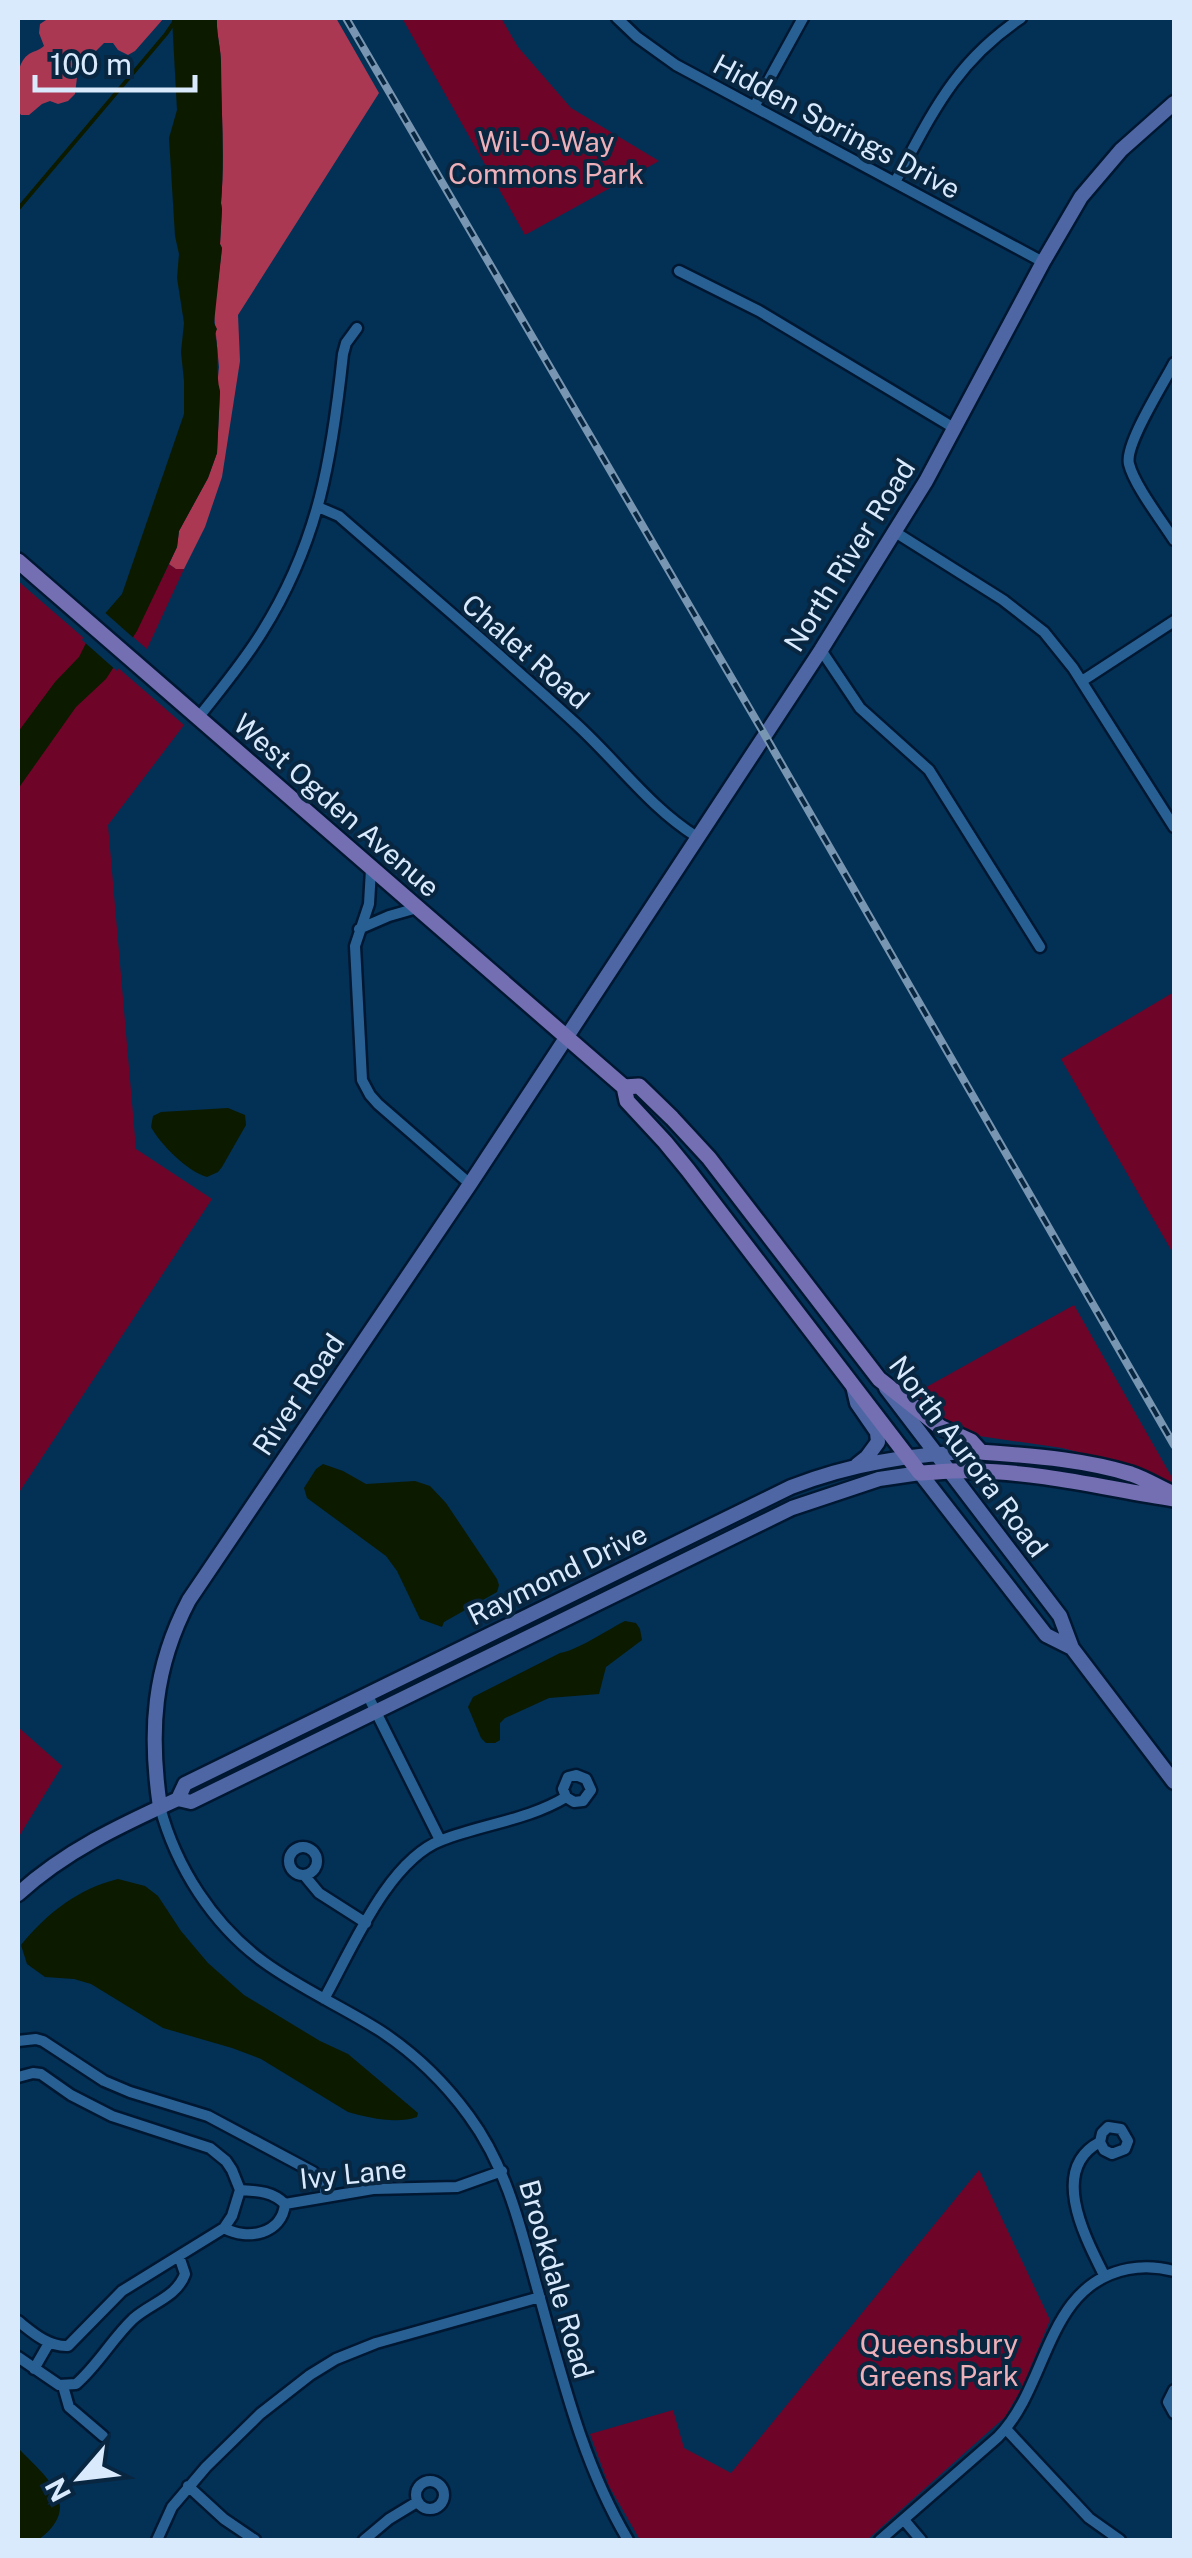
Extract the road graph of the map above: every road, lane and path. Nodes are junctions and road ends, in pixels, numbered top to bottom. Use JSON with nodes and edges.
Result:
{"nodes":[{"id":1,"x":617,"y":18,"type":"edge"},
{"id":2,"x":802,"y":18,"type":"edge"},
{"id":3,"x":1021,"y":18,"type":"edge"},
{"id":4,"x":1174,"y":102,"type":"edge"},
{"id":5,"x":754,"y":108,"type":"junction"},
{"id":6,"x":895,"y":182,"type":"junction"},
{"id":7,"x":1043,"y":262,"type":"junction"},
{"id":8,"x":679,"y":271,"type":"dead end"},
{"id":9,"x":357,"y":328,"type":"dead end"},
{"id":10,"x":1174,"y":363,"type":"edge"},
{"id":11,"x":954,"y":428,"type":"junction"},
{"id":12,"x":1129,"y":466,"type":"junction"},
{"id":13,"x":1116,"y":470,"type":"dead end"},
{"id":14,"x":318,"y":506,"type":"junction"},
{"id":15,"x":895,"y":532,"type":"junction"},
{"id":16,"x":1174,"y":540,"type":"edge"},
{"id":17,"x":18,"y":560,"type":"edge"},
{"id":18,"x":1174,"y":622,"type":"edge"},
{"id":19,"x":821,"y":650,"type":"junction"},
{"id":20,"x":1082,"y":681,"type":"junction"},
{"id":21,"x":198,"y":718,"type":"junction"},
{"id":22,"x":1174,"y":827,"type":"edge"},
{"id":23,"x":697,"y":838,"type":"junction"},
{"id":24,"x":371,"y":869,"type":"junction"},
{"id":25,"x":417,"y":908,"type":"junction"},
{"id":26,"x":360,"y":929,"type":"junction"},
{"id":27,"x":1040,"y":947,"type":"dead end"},
{"id":28,"x":565,"y":1038,"type":"junction"},
{"id":29,"x":624,"y":1087,"type":"junction"},
{"id":30,"x":470,"y":1184,"type":"junction"},
{"id":31,"x":819,"y":1299,"type":"joint"},
{"id":32,"x":879,"y":1379,"type":"junction"},
{"id":33,"x":853,"y":1386,"type":"junction"},
{"id":34,"x":980,"y":1452,"type":"junction"},
{"id":35,"x":934,"y":1453,"type":"junction"},
{"id":36,"x":907,"y":1456,"type":"junction"},
{"id":37,"x":856,"y":1466,"type":"junction"},
{"id":38,"x":949,"y":1471,"type":"junction"},
{"id":39,"x":920,"y":1473,"type":"junction"},
{"id":40,"x":1174,"y":1497,"type":"edge"},
{"id":41,"x":1072,"y":1648,"type":"junction"},
{"id":42,"x":366,"y":1694,"type":"junction"},
{"id":43,"x":375,"y":1712,"type":"junction"},
{"id":44,"x":1174,"y":1782,"type":"edge"},
{"id":45,"x":566,"y":1797,"type":"dead end"},
{"id":46,"x":178,"y":1799,"type":"junction"},
{"id":47,"x":160,"y":1807,"type":"junction"},
{"id":48,"x":440,"y":1840,"type":"junction"},
{"id":49,"x":304,"y":1875,"type":"dead end"},
{"id":50,"x":18,"y":1894,"type":"edge"},
{"id":51,"x":366,"y":1922,"type":"junction"},
{"id":52,"x":324,"y":1999,"type":"junction"},
{"id":53,"x":18,"y":2040,"type":"edge"},
{"id":54,"x":18,"y":2077,"type":"edge"},
{"id":55,"x":1100,"y":2142,"type":"dead end"},
{"id":56,"x":502,"y":2171,"type":"junction"},
{"id":57,"x":240,"y":2190,"type":"junction"},
{"id":58,"x":326,"y":2195,"type":"junction"},
{"id":59,"x":284,"y":2204,"type":"junction"},
{"id":60,"x":224,"y":2228,"type":"junction"},
{"id":61,"x":179,"y":2256,"type":"junction"},
{"id":62,"x":1174,"y":2271,"type":"edge"},
{"id":63,"x":1104,"y":2276,"type":"junction"},
{"id":64,"x":540,"y":2297,"type":"junction"},
{"id":65,"x":18,"y":2321,"type":"edge"},
{"id":66,"x":49,"y":2343,"type":"junction"},
{"id":67,"x":18,"y":2357,"type":"edge"},
{"id":68,"x":34,"y":2369,"type":"junction"},
{"id":69,"x":63,"y":2386,"type":"junction"},
{"id":70,"x":1174,"y":2390,"type":"edge"},
{"id":71,"x":1174,"y":2413,"type":"edge"},
{"id":72,"x":1006,"y":2429,"type":"junction"},
{"id":73,"x":103,"y":2436,"type":"dead end"},
{"id":74,"x":188,"y":2486,"type":"junction"},
{"id":75,"x":418,"y":2502,"type":"dead end"},
{"id":76,"x":904,"y":2520,"type":"junction"},
{"id":77,"x":157,"y":2540,"type":"edge"},
{"id":78,"x":256,"y":2540,"type":"edge"},
{"id":79,"x":364,"y":2540,"type":"edge"},
{"id":80,"x":628,"y":2540,"type":"edge"},
{"id":81,"x":880,"y":2540,"type":"edge"},
{"id":82,"x":921,"y":2540,"type":"edge"},
{"id":83,"x":1120,"y":2540,"type":"edge"}],
"edges":[{"from":1,"to":5,"type":"street","name":"Hidden Springs Drive"},
{"from":2,"to":5,"type":"street"},
{"from":3,"to":6,"type":"street"},
{"from":4,"to":7,"type":"street","name":"North River Road"},
{"from":5,"to":6,"type":"street","name":"Hidden Springs Drive"},
{"from":6,"to":7,"type":"street","name":"Hidden Springs Drive"},
{"from":7,"to":11,"type":"street","name":"North River Road"},
{"from":8,"to":11,"type":"street"},
{"from":9,"to":14,"type":"street"},
{"from":10,"to":12,"type":"street"},
{"from":11,"to":15,"type":"street","name":"North River Road"},
{"from":12,"to":13,"type":"street"},
{"from":12,"to":16,"type":"street"},
{"from":14,"to":21,"type":"street"},
{"from":14,"to":23,"type":"street","name":"Chalet Road"},
{"from":15,"to":19,"type":"street","name":"North River Road"},
{"from":15,"to":20,"type":"street"},
{"from":17,"to":21,"type":"main road","name":"West Ogden Avenue"},
{"from":18,"to":20,"type":"street"},
{"from":19,"to":23,"type":"street","name":"North River Road"},
{"from":19,"to":27,"type":"street"},
{"from":20,"to":22,"type":"street"},
{"from":21,"to":24,"type":"main road","name":"West Ogden Avenue"},
{"from":23,"to":28,"type":"street","name":"North River Road"},
{"from":24,"to":25,"type":"main road","name":"West Ogden Avenue"},
{"from":24,"to":26,"type":"street"},
{"from":25,"to":26,"type":"street"},
{"from":25,"to":28,"type":"main road","name":"West Ogden Avenue"},
{"from":26,"to":30,"type":"street"},
{"from":28,"to":29,"type":"main road","name":"West Ogden Avenue"},
{"from":28,"to":30,"type":"street","name":"River Road"},
{"from":29,"to":31,"type":"main road","name":"West Ogden Avenue"},
{"from":29,"to":33,"type":"main road","name":"West Ogden Avenue"},
{"from":30,"to":47,"type":"street","name":"River Road"},
{"from":31,"to":32,"type":"main road","name":"North Aurora Road"},
{"from":32,"to":34,"type":"main road"},
{"from":32,"to":35,"type":"street","name":"North Aurora Road"},
{"from":33,"to":36,"type":"main road","name":"West Ogden Avenue"},
{"from":33,"to":37,"type":"street"},
{"from":34,"to":35,"type":"street","name":"Raymond Drive"},
{"from":34,"to":40,"type":"main road"},
{"from":35,"to":36,"type":"street","name":"Raymond Drive"},
{"from":35,"to":38,"type":"street","name":"North Aurora Road"},
{"from":36,"to":37,"type":"street","name":"Raymond Drive"},
{"from":36,"to":39,"type":"main road","name":"West Ogden Avenue"},
{"from":37,"to":42,"type":"street","name":"Raymond Drive"},
{"from":38,"to":39,"type":"main road"},
{"from":38,"to":40,"type":"main road"},
{"from":38,"to":41,"type":"street","name":"North Aurora Road"},
{"from":39,"to":41,"type":"street","name":"North Aurora Road"},
{"from":39,"to":43,"type":"street","name":"Raymond Drive"},
{"from":41,"to":44,"type":"street","name":"North Aurora Road"},
{"from":42,"to":43,"type":"street"},
{"from":42,"to":46,"type":"street","name":"Raymond Drive"},
{"from":43,"to":46,"type":"street","name":"Raymond Drive"},
{"from":43,"to":48,"type":"street"},
{"from":45,"to":48,"type":"street"},
{"from":46,"to":47,"type":"street","name":"Raymond Drive"},
{"from":47,"to":50,"type":"street","name":"Raymond Drive"},
{"from":47,"to":52,"type":"street","name":"Brookdale Road"},
{"from":48,"to":51,"type":"street"},
{"from":49,"to":51,"type":"street"},
{"from":51,"to":52,"type":"street"},
{"from":52,"to":56,"type":"street","name":"Brookdale Road"},
{"from":53,"to":58,"type":"street"},
{"from":54,"to":57,"type":"street"},
{"from":55,"to":63,"type":"street"},
{"from":56,"to":58,"type":"street","name":"Ivy Lane"},
{"from":56,"to":64,"type":"street","name":"Brookdale Road"},
{"from":57,"to":59,"type":"street"},
{"from":57,"to":60,"type":"street"},
{"from":58,"to":59,"type":"street","name":"Ivy Lane"},
{"from":59,"to":60,"type":"street","name":"Ivy Lane"},
{"from":60,"to":61,"type":"street"},
{"from":61,"to":66,"type":"street"},
{"from":61,"to":69,"type":"street"},
{"from":62,"to":63,"type":"street"},
{"from":63,"to":72,"type":"street"},
{"from":64,"to":74,"type":"street"},
{"from":64,"to":80,"type":"street","name":"Brookdale Road"},
{"from":65,"to":66,"type":"street"},
{"from":66,"to":68,"type":"street"},
{"from":67,"to":68,"type":"street"},
{"from":68,"to":69,"type":"street"},
{"from":69,"to":73,"type":"street"},
{"from":70,"to":71,"type":"street"},
{"from":72,"to":76,"type":"street"},
{"from":72,"to":83,"type":"street"},
{"from":74,"to":77,"type":"street"},
{"from":74,"to":78,"type":"street"},
{"from":75,"to":79,"type":"street"},
{"from":76,"to":81,"type":"street"},
{"from":76,"to":82,"type":"street"}]}
